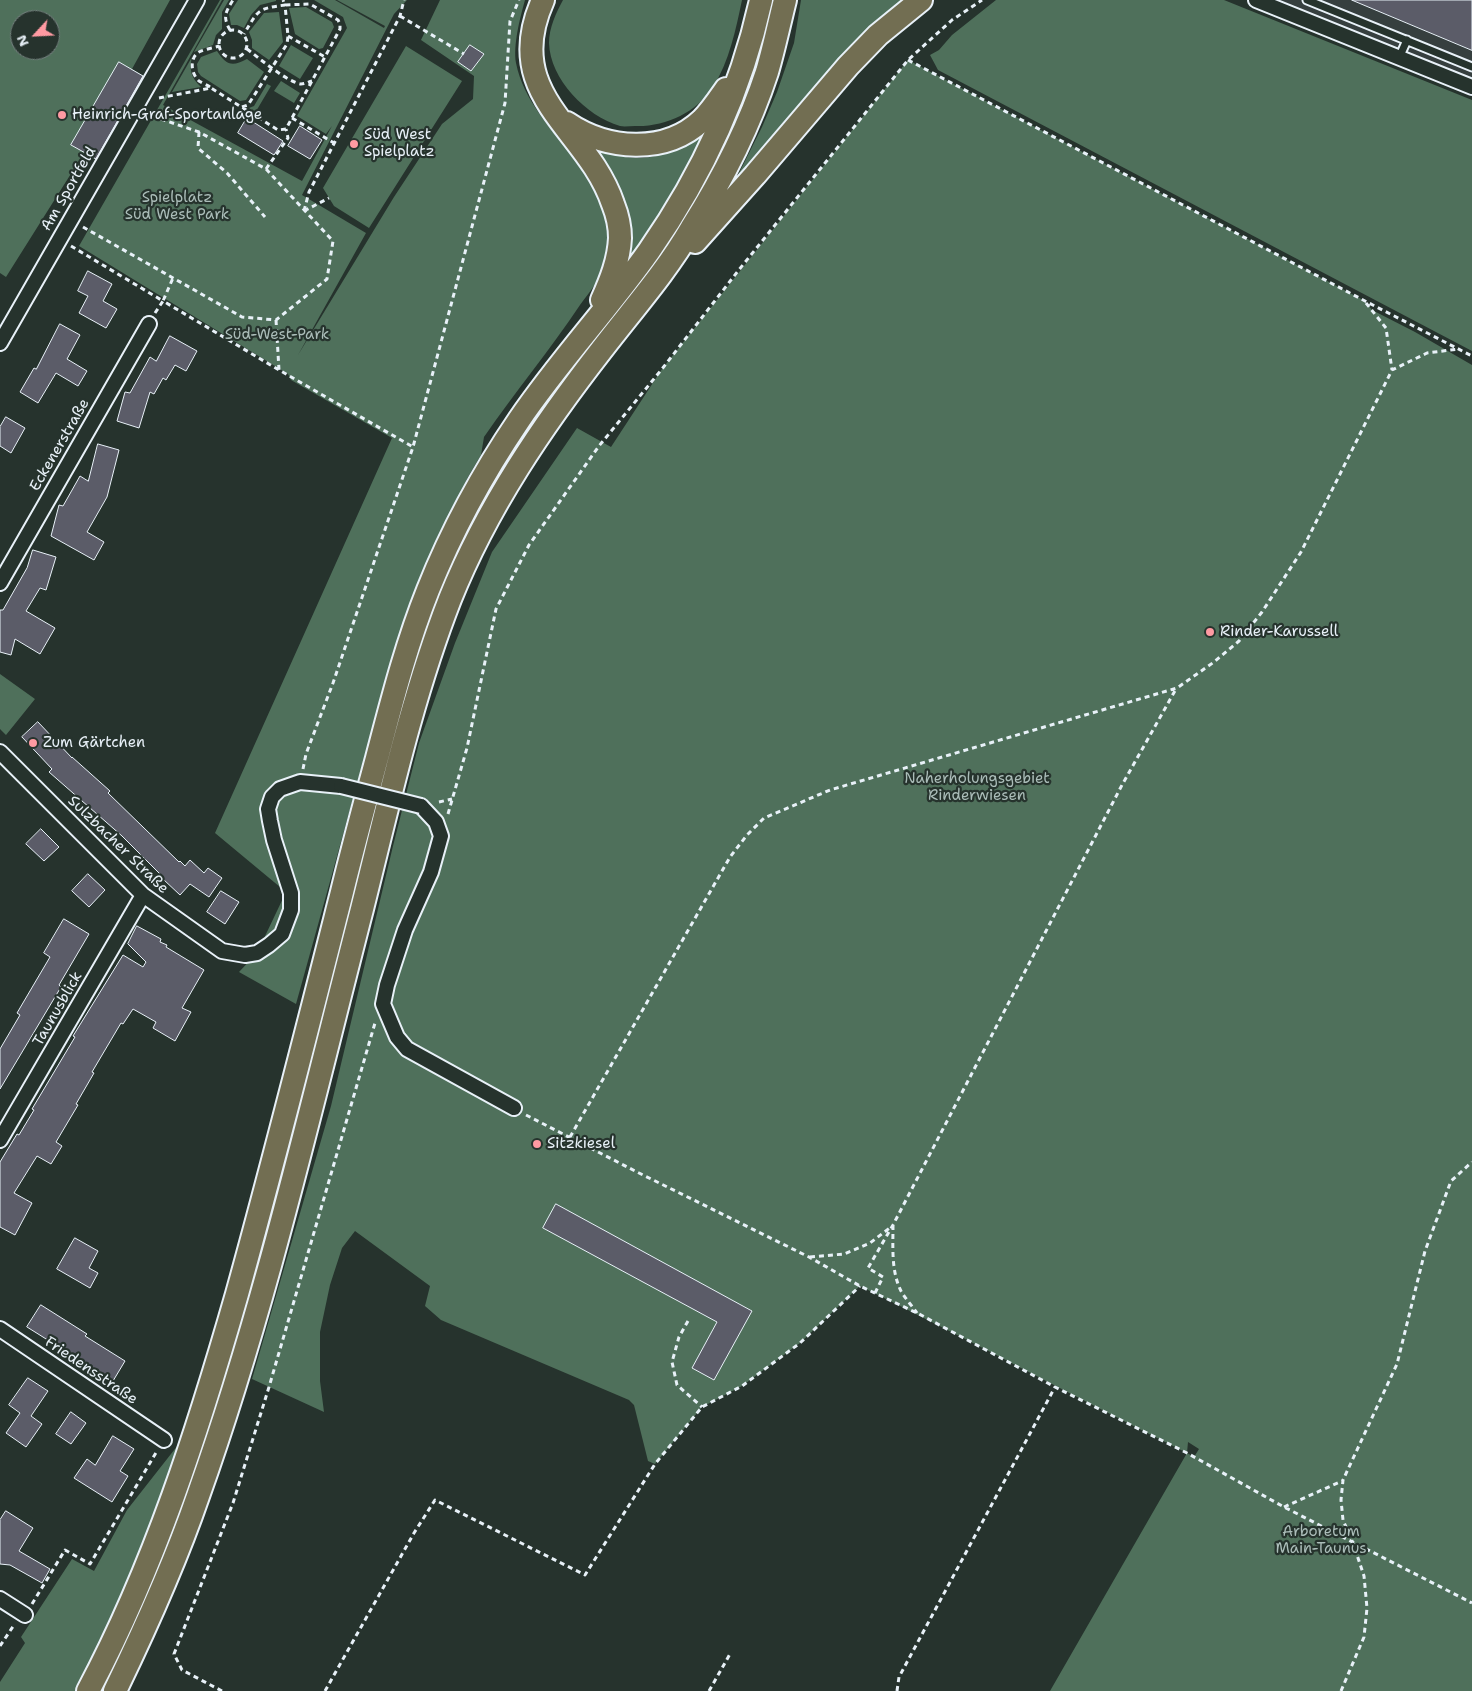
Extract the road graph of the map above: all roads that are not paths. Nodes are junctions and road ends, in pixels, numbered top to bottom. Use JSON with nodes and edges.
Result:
{"nodes":[{"id":1,"x":197,"y":0,"type":"edge"},
{"id":2,"x":543,"y":0,"type":"edge"},
{"id":3,"x":761,"y":0,"type":"edge"},
{"id":4,"x":785,"y":0,"type":"edge"},
{"id":5,"x":921,"y":0,"type":"edge"},
{"id":6,"x":1256,"y":0,"type":"edge"},
{"id":7,"x":1307,"y":0,"type":"edge"},
{"id":8,"x":1407,"y":40,"type":"junction"},
{"id":9,"x":1400,"y":58,"type":"junction"},
{"id":10,"x":744,"y":67,"type":"junction"},
{"id":11,"x":1472,"y":67,"type":"edge"},
{"id":12,"x":1472,"y":86,"type":"edge"},
{"id":13,"x":556,"y":115,"type":"junction"},
{"id":14,"x":650,"y":290,"type":"junction"},
{"id":15,"x":148,"y":324,"type":"road end"},
{"id":16,"x":588,"y":328,"type":"junction"},
{"id":17,"x":0,"y":342,"type":"edge"},
{"id":18,"x":0,"y":583,"type":"edge"},
{"id":19,"x":0,"y":752,"type":"edge"},
{"id":20,"x":143,"y":896,"type":"junction"},
{"id":21,"x":514,"y":1108,"type":"road end"},
{"id":22,"x":0,"y":1140,"type":"edge"},
{"id":23,"x":0,"y":1329,"type":"edge"},
{"id":24,"x":164,"y":1440,"type":"road end"},
{"id":25,"x":0,"y":1599,"type":"edge"},
{"id":26,"x":26,"y":1615,"type":"road end"},
{"id":27,"x":88,"y":1691,"type":"edge"},
{"id":28,"x":115,"y":1691,"type":"edge"}],
"edges":[{"from":1,"to":17,"type":"street","name":"Am Sportfeld"},
{"from":2,"to":13,"type":"highway"},
{"from":3,"to":10,"type":"highway"},
{"from":4,"to":14,"type":"highway"},
{"from":5,"to":14,"type":"highway"},
{"from":6,"to":9,"type":"street"},
{"from":7,"to":8,"type":"lane"},
{"from":8,"to":9,"type":"lane"},
{"from":8,"to":11,"type":"lane"},
{"from":9,"to":12,"type":"street"},
{"from":10,"to":13,"type":"highway"},
{"from":10,"to":16,"type":"highway"},
{"from":13,"to":16,"type":"highway"},
{"from":14,"to":28,"type":"highway"},
{"from":15,"to":18,"type":"street","name":"Eckenerstraße"},
{"from":16,"to":27,"type":"highway"},
{"from":19,"to":20,"type":"street","name":"Sulzbacher Straße"},
{"from":20,"to":21,"type":"street","name":"Sulzbacher Straße","bridge":true},
{"from":20,"to":22,"type":"street","name":"Taunusblick"},
{"from":23,"to":24,"type":"street","name":"Friedensstraße"},
{"from":25,"to":26,"type":"street"}]}
